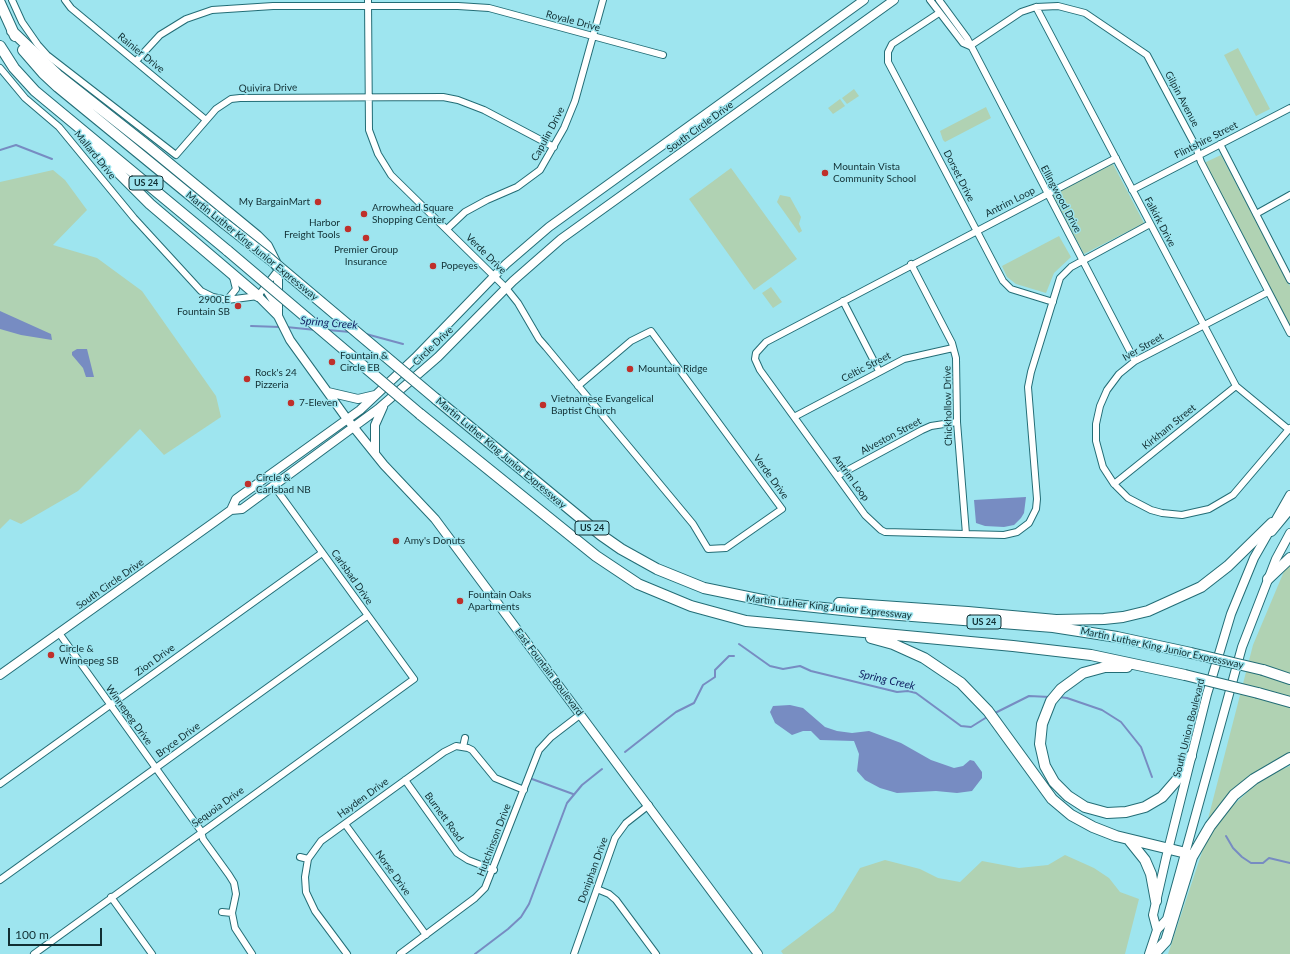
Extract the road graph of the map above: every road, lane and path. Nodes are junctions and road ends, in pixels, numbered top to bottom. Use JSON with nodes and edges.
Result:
{"nodes":[{"id":1,"x":12,"y":0,"type":"edge"},
{"id":2,"x":65,"y":0,"type":"edge"},
{"id":3,"x":603,"y":0,"type":"edge"},
{"id":4,"x":864,"y":0,"type":"edge"},
{"id":5,"x":894,"y":0,"type":"edge"},
{"id":6,"x":930,"y":0,"type":"edge"},
{"id":7,"x":939,"y":0,"type":"edge"},
{"id":8,"x":368,"y":3,"type":"edge"},
{"id":9,"x":0,"y":4,"type":"edge"},
{"id":10,"x":1036,"y":7,"type":"junction"},
{"id":11,"x":939,"y":13,"type":"junction"},
{"id":12,"x":12,"y":31,"type":"junction"},
{"id":13,"x":593,"y":37,"type":"junction"},
{"id":14,"x":0,"y":46,"type":"edge"},
{"id":15,"x":970,"y":46,"type":"junction"},
{"id":16,"x":663,"y":55,"type":"dead end"},
{"id":17,"x":136,"y":61,"type":"junction"},
{"id":18,"x":0,"y":68,"type":"edge"},
{"id":19,"x":368,"y":98,"type":"junction"},
{"id":20,"x":1290,"y":108,"type":"edge"},
{"id":21,"x":63,"y":114,"type":"junction"},
{"id":22,"x":206,"y":120,"type":"junction"},
{"id":23,"x":1220,"y":144,"type":"junction"},
{"id":24,"x":554,"y":147,"type":"junction"},
{"id":25,"x":1199,"y":156,"type":"junction"},
{"id":26,"x":1116,"y":158,"type":"junction"},
{"id":27,"x":1132,"y":190,"type":"junction"},
{"id":28,"x":1047,"y":194,"type":"junction"},
{"id":29,"x":1290,"y":196,"type":"edge"},
{"id":30,"x":1256,"y":214,"type":"junction"},
{"id":31,"x":1150,"y":224,"type":"junction"},
{"id":32,"x":447,"y":229,"type":"junction"},
{"id":33,"x":976,"y":230,"type":"junction"},
{"id":34,"x":1082,"y":261,"type":"junction"},
{"id":35,"x":506,"y":264,"type":"joint"},
{"id":36,"x":911,"y":264,"type":"junction"},
{"id":37,"x":278,"y":270,"type":"junction"},
{"id":38,"x":521,"y":274,"type":"joint"},
{"id":39,"x":233,"y":276,"type":"junction"},
{"id":40,"x":494,"y":276,"type":"junction"},
{"id":41,"x":1290,"y":280,"type":"edge"},
{"id":42,"x":265,"y":287,"type":"junction"},
{"id":43,"x":506,"y":288,"type":"junction"},
{"id":44,"x":1268,"y":292,"type":"junction"},
{"id":45,"x":258,"y":296,"type":"junction"},
{"id":46,"x":227,"y":300,"type":"junction"},
{"id":47,"x":843,"y":300,"type":"junction"},
{"id":48,"x":1052,"y":302,"type":"junction"},
{"id":49,"x":278,"y":312,"type":"junction"},
{"id":50,"x":1204,"y":325,"type":"junction"},
{"id":51,"x":1290,"y":333,"type":"edge"},
{"id":52,"x":954,"y":348,"type":"junction"},
{"id":53,"x":1135,"y":361,"type":"junction"},
{"id":54,"x":880,"y":371,"type":"junction"},
{"id":55,"x":578,"y":386,"type":"junction"},
{"id":56,"x":1236,"y":386,"type":"junction"},
{"id":57,"x":328,"y":392,"type":"junction"},
{"id":58,"x":379,"y":393,"type":"junction"},
{"id":59,"x":387,"y":402,"type":"junction"},
{"id":60,"x":794,"y":417,"type":"junction"},
{"id":61,"x":347,"y":419,"type":"junction"},
{"id":62,"x":956,"y":422,"type":"junction"},
{"id":63,"x":354,"y":427,"type":"junction"},
{"id":64,"x":1289,"y":429,"type":"edge"},
{"id":65,"x":375,"y":453,"type":"junction"},
{"id":66,"x":837,"y":476,"type":"junction"},
{"id":67,"x":1114,"y":484,"type":"junction"},
{"id":68,"x":274,"y":486,"type":"junction"},
{"id":69,"x":1290,"y":495,"type":"edge"},
{"id":70,"x":1290,"y":508,"type":"edge"},
{"id":71,"x":231,"y":510,"type":"junction"},
{"id":72,"x":1272,"y":523,"type":"junction"},
{"id":73,"x":1290,"y":533,"type":"edge"},
{"id":74,"x":966,"y":534,"type":"junction"},
{"id":75,"x":1262,"y":542,"type":"junction"},
{"id":76,"x":322,"y":553,"type":"junction"},
{"id":77,"x":1290,"y":558,"type":"edge"},
{"id":78,"x":1268,"y":579,"type":"junction"},
{"id":79,"x":777,"y":603,"type":"junction"},
{"id":80,"x":367,"y":616,"type":"junction"},
{"id":81,"x":852,"y":632,"type":"junction"},
{"id":82,"x":59,"y":633,"type":"junction"},
{"id":83,"x":1153,"y":667,"type":"junction"},
{"id":84,"x":0,"y":675,"type":"edge"},
{"id":85,"x":1290,"y":678,"type":"edge"},
{"id":86,"x":414,"y":679,"type":"joint"},
{"id":87,"x":1290,"y":702,"type":"edge"},
{"id":88,"x":110,"y":705,"type":"junction"},
{"id":89,"x":581,"y":714,"type":"junction"},
{"id":90,"x":465,"y":738,"type":"dead end"},
{"id":91,"x":462,"y":747,"type":"junction"},
{"id":92,"x":1191,"y":756,"type":"junction"},
{"id":93,"x":1290,"y":758,"type":"edge"},
{"id":94,"x":156,"y":768,"type":"junction"},
{"id":95,"x":405,"y":780,"type":"junction"},
{"id":96,"x":0,"y":784,"type":"edge"},
{"id":97,"x":524,"y":790,"type":"junction"},
{"id":98,"x":649,"y":806,"type":"junction"},
{"id":99,"x":344,"y":824,"type":"junction"},
{"id":100,"x":201,"y":831,"type":"junction"},
{"id":101,"x":1129,"y":840,"type":"junction"},
{"id":102,"x":1168,"y":849,"type":"junction"},
{"id":103,"x":1186,"y":853,"type":"junction"},
{"id":104,"x":300,"y":857,"type":"dead end"},
{"id":105,"x":308,"y":860,"type":"junction"},
{"id":106,"x":494,"y":870,"type":"junction"},
{"id":107,"x":0,"y":880,"type":"edge"},
{"id":108,"x":597,"y":889,"type":"junction"},
{"id":109,"x":112,"y":897,"type":"junction"},
{"id":110,"x":1156,"y":901,"type":"junction"},
{"id":111,"x":222,"y":912,"type":"dead end"},
{"id":112,"x":232,"y":913,"type":"junction"},
{"id":113,"x":1157,"y":930,"type":"junction"},
{"id":114,"x":426,"y":935,"type":"junction"},
{"id":115,"x":39,"y":953,"type":"edge"},
{"id":116,"x":152,"y":954,"type":"edge"},
{"id":117,"x":252,"y":954,"type":"edge"},
{"id":118,"x":347,"y":954,"type":"edge"},
{"id":119,"x":400,"y":954,"type":"edge"},
{"id":120,"x":574,"y":954,"type":"edge"},
{"id":121,"x":656,"y":954,"type":"edge"},
{"id":122,"x":758,"y":954,"type":"edge"},
{"id":123,"x":1149,"y":954,"type":"edge"},
{"id":124,"x":1154,"y":954,"type":"edge"}],
"edges":[{"from":1,"to":22,"type":"street","name":"Quivira Drive"},
{"from":2,"to":17,"type":"street","name":"Rainier Drive"},
{"from":3,"to":13,"type":"street","name":"Capulin Drive"},
{"from":4,"to":35,"type":"main road","name":"South Circle Drive"},
{"from":5,"to":38,"type":"main road","name":"South Circle Drive"},
{"from":6,"to":11,"type":"street","name":"Ellingwood Drive"},
{"from":7,"to":15,"type":"street","name":"Ellingwood Drive"},
{"from":8,"to":13,"type":"street","name":"Royale Drive"},
{"from":8,"to":17,"type":"street","name":"Royale Drive"},
{"from":8,"to":19,"type":"street","name":"Verde Drive"},
{"from":9,"to":12,"type":"highway","number":"US 24"},
{"from":10,"to":15,"type":"street","name":"Gilpin Avenue"},
{"from":10,"to":25,"type":"street","name":"Gilpin Avenue"},
{"from":10,"to":26,"type":"street","name":"Falkirk Drive"},
{"from":11,"to":15,"type":"street","name":"Ellingwood Drive"},
{"from":11,"to":33,"type":"street","name":"Dorset Drive"},
{"from":12,"to":37,"type":"highway"},
{"from":12,"to":79,"type":"highway","name":"Martin Luther King Junior Expressway","number":"US 24","bridge":true},
{"from":13,"to":16,"type":"street","name":"Royale Drive"},
{"from":13,"to":24,"type":"street","name":"Capulin Drive"},
{"from":14,"to":21,"type":"highway","number":"US 24"},
{"from":15,"to":28,"type":"street","name":"Ellingwood Drive"},
{"from":17,"to":22,"type":"street","name":"Rainier Drive"},
{"from":18,"to":46,"type":"street","name":"Mallard Drive"},
{"from":19,"to":22,"type":"street","name":"Quivira Drive"},
{"from":19,"to":24,"type":"street","name":"Quivira Drive"},
{"from":19,"to":32,"type":"street","name":"Verde Drive"},
{"from":20,"to":23,"type":"street","name":"Flintshire Street"},
{"from":21,"to":39,"type":"highway"},
{"from":21,"to":81,"type":"highway","name":"Martin Luther King Junior Expressway","number":"US 24","bridge":true},
{"from":23,"to":25,"type":"street","name":"Flintshire Street"},
{"from":23,"to":30,"type":"street"},
{"from":24,"to":32,"type":"street","name":"Capulin Drive"},
{"from":25,"to":27,"type":"street","name":"Flintshire Street"},
{"from":25,"to":44,"type":"street","name":"Gilpin Avenue"},
{"from":26,"to":27,"type":"street","name":"Falkirk Drive"},
{"from":26,"to":28,"type":"street","name":"Antrim Loop"},
{"from":27,"to":31,"type":"street","name":"Falkirk Drive"},
{"from":28,"to":33,"type":"street","name":"Antrim Loop"},
{"from":28,"to":34,"type":"street","name":"Ellingwood Drive"},
{"from":29,"to":30,"type":"street"},
{"from":30,"to":41,"type":"street"},
{"from":31,"to":34,"type":"street","name":"Antrim Loop"},
{"from":31,"to":50,"type":"street","name":"Falkirk Drive"},
{"from":32,"to":40,"type":"street","name":"Verde Drive"},
{"from":33,"to":36,"type":"street","name":"Antrim Loop"},
{"from":33,"to":48,"type":"street","name":"Dorset Drive"},
{"from":34,"to":48,"type":"street","name":"Antrim Loop"},
{"from":34,"to":53,"type":"street","name":"Ellingwood Drive"},
{"from":35,"to":40,"type":"main road","name":"Circle Drive"},
{"from":36,"to":47,"type":"street","name":"Antrim Loop"},
{"from":36,"to":52,"type":"street","name":"Chickhollow Drive"},
{"from":37,"to":42,"type":"street"},
{"from":37,"to":49,"type":"main road","name":"East Fountain Boulevard"},
{"from":38,"to":43,"type":"main road","name":"Circle Drive"},
{"from":39,"to":45,"type":"highway"},
{"from":39,"to":46,"type":"street"},
{"from":40,"to":43,"type":"street","name":"Verde Drive"},
{"from":40,"to":58,"type":"main road","name":"Circle Drive"},
{"from":42,"to":45,"type":"street"},
{"from":42,"to":49,"type":"main road"},
{"from":43,"to":55,"type":"street","name":"Verde Drive"},
{"from":43,"to":59,"type":"main road","name":"Circle Drive"},
{"from":44,"to":50,"type":"street","name":"Iver Street"},
{"from":44,"to":51,"type":"street","name":"Gilpin Avenue"},
{"from":45,"to":46,"type":"street","name":"Mallard Drive"},
{"from":45,"to":49,"type":"main road","name":"East Fountain Boulevard"},
{"from":47,"to":54,"type":"street"},
{"from":47,"to":60,"type":"street","name":"Antrim Loop"},
{"from":48,"to":74,"type":"street","name":"Antrim Loop"},
{"from":49,"to":57,"type":"main road","name":"East Fountain Boulevard"},
{"from":50,"to":53,"type":"street","name":"Iver Street"},
{"from":50,"to":56,"type":"street","name":"Falkirk Drive"},
{"from":52,"to":54,"type":"street","name":"Celtic Street"},
{"from":52,"to":62,"type":"street","name":"Chickhollow Drive"},
{"from":53,"to":67,"type":"street","name":"Iver Street"},
{"from":54,"to":60,"type":"street","name":"Celtic Street"},
{"from":55,"to":55,"type":"street","name":"Verde Drive"},
{"from":56,"to":64,"type":"street","name":"Falkirk Drive"},
{"from":56,"to":67,"type":"street","name":"Kirkham Street"},
{"from":57,"to":58,"type":"main road"},
{"from":57,"to":61,"type":"main road","name":"East Fountain Boulevard"},
{"from":58,"to":61,"type":"main road","name":"Circle Drive"},
{"from":59,"to":63,"type":"main road","name":"Circle Drive"},
{"from":59,"to":65,"type":"main road"},
{"from":60,"to":66,"type":"street","name":"Antrim Loop"},
{"from":61,"to":63,"type":"main road","name":"East Fountain Boulevard"},
{"from":61,"to":71,"type":"main road","name":"South Circle Drive"},
{"from":62,"to":66,"type":"street","name":"Alveston Street"},
{"from":62,"to":74,"type":"street","name":"Chickhollow Drive"},
{"from":63,"to":65,"type":"main road","name":"East Fountain Boulevard"},
{"from":63,"to":68,"type":"main road","name":"South Circle Drive"},
{"from":64,"to":67,"type":"street","name":"Iver Street"},
{"from":65,"to":89,"type":"main road","name":"East Fountain Boulevard"},
{"from":66,"to":74,"type":"street","name":"Antrim Loop"},
{"from":68,"to":71,"type":"main road","name":"South Circle Drive"},
{"from":68,"to":76,"type":"street","name":"Carlsbad Drive"},
{"from":69,"to":72,"type":"main road","name":"South Union Boulevard"},
{"from":70,"to":75,"type":"highway"},
{"from":71,"to":82,"type":"main road","name":"South Circle Drive"},
{"from":72,"to":75,"type":"main road","name":"South Union Boulevard"},
{"from":72,"to":79,"type":"highway"},
{"from":73,"to":78,"type":"main road","name":"South Union Boulevard"},
{"from":75,"to":92,"type":"main road","name":"South Union Boulevard"},
{"from":76,"to":80,"type":"street","name":"Carlsbad Drive"},
{"from":76,"to":88,"type":"street","name":"Zion Drive"},
{"from":77,"to":78,"type":"highway"},
{"from":78,"to":103,"type":"main road","name":"South Union Boulevard"},
{"from":79,"to":85,"type":"highway","name":"Martin Luther King Junior Expressway","number":"US 24","bridge":true},
{"from":80,"to":86,"type":"street","name":"Carlsbad Drive"},
{"from":80,"to":94,"type":"street","name":"Bryce Drive"},
{"from":81,"to":83,"type":"highway","name":"Martin Luther King Junior Expressway","number":"US 24"},
{"from":81,"to":101,"type":"highway"},
{"from":82,"to":84,"type":"main road","name":"South Circle Drive"},
{"from":82,"to":88,"type":"street","name":"Winnepeg Drive"},
{"from":83,"to":87,"type":"highway","name":"Martin Luther King Junior Expressway","number":"US 24","bridge":true},
{"from":83,"to":92,"type":"highway"},
{"from":86,"to":100,"type":"street","name":"Sequoia Drive"},
{"from":88,"to":94,"type":"street","name":"Winnepeg Drive"},
{"from":88,"to":96,"type":"street","name":"Zion Drive"},
{"from":89,"to":97,"type":"street","name":"Hutchinson Drive"},
{"from":89,"to":98,"type":"main road","name":"East Fountain Boulevard"},
{"from":90,"to":91,"type":"street"},
{"from":91,"to":95,"type":"street","name":"Hayden Drive"},
{"from":91,"to":97,"type":"street"},
{"from":92,"to":102,"type":"main road","name":"South Union Boulevard"},
{"from":93,"to":124,"type":"highway"},
{"from":94,"to":100,"type":"street","name":"Winnepeg Drive"},
{"from":94,"to":107,"type":"street","name":"Bryce Drive"},
{"from":95,"to":99,"type":"street","name":"Hayden Drive"},
{"from":95,"to":106,"type":"street","name":"Burnett Road"},
{"from":97,"to":106,"type":"street","name":"Hutchinson Drive"},
{"from":98,"to":108,"type":"street","name":"Doniphan Drive"},
{"from":98,"to":122,"type":"main road","name":"East Fountain Boulevard"},
{"from":99,"to":105,"type":"street","name":"Hayden Drive"},
{"from":99,"to":114,"type":"street","name":"Norse Drive"},
{"from":100,"to":109,"type":"street","name":"Sequoia Drive"},
{"from":100,"to":112,"type":"street","name":"Winnepeg Drive"},
{"from":101,"to":102,"type":"highway"},
{"from":101,"to":110,"type":"highway"},
{"from":102,"to":103,"type":"highway"},
{"from":102,"to":110,"type":"main road","name":"South Union Boulevard"},
{"from":103,"to":113,"type":"main road","name":"South Union Boulevard"},
{"from":104,"to":105,"type":"street"},
{"from":105,"to":118,"type":"street","name":"Hayden Drive"},
{"from":106,"to":114,"type":"street","name":"Hutchinson Drive"},
{"from":108,"to":120,"type":"street","name":"Doniphan Drive"},
{"from":108,"to":121,"type":"street"},
{"from":109,"to":115,"type":"street","name":"Sequoia Drive"},
{"from":109,"to":116,"type":"street"},
{"from":110,"to":113,"type":"main road","name":"South Union Boulevard"},
{"from":111,"to":112,"type":"street"},
{"from":112,"to":117,"type":"street","name":"Winnepeg Drive"},
{"from":113,"to":123,"type":"main road","name":"South Union Boulevard"},
{"from":114,"to":119,"type":"street","name":"Hutchinson Drive"}]}
